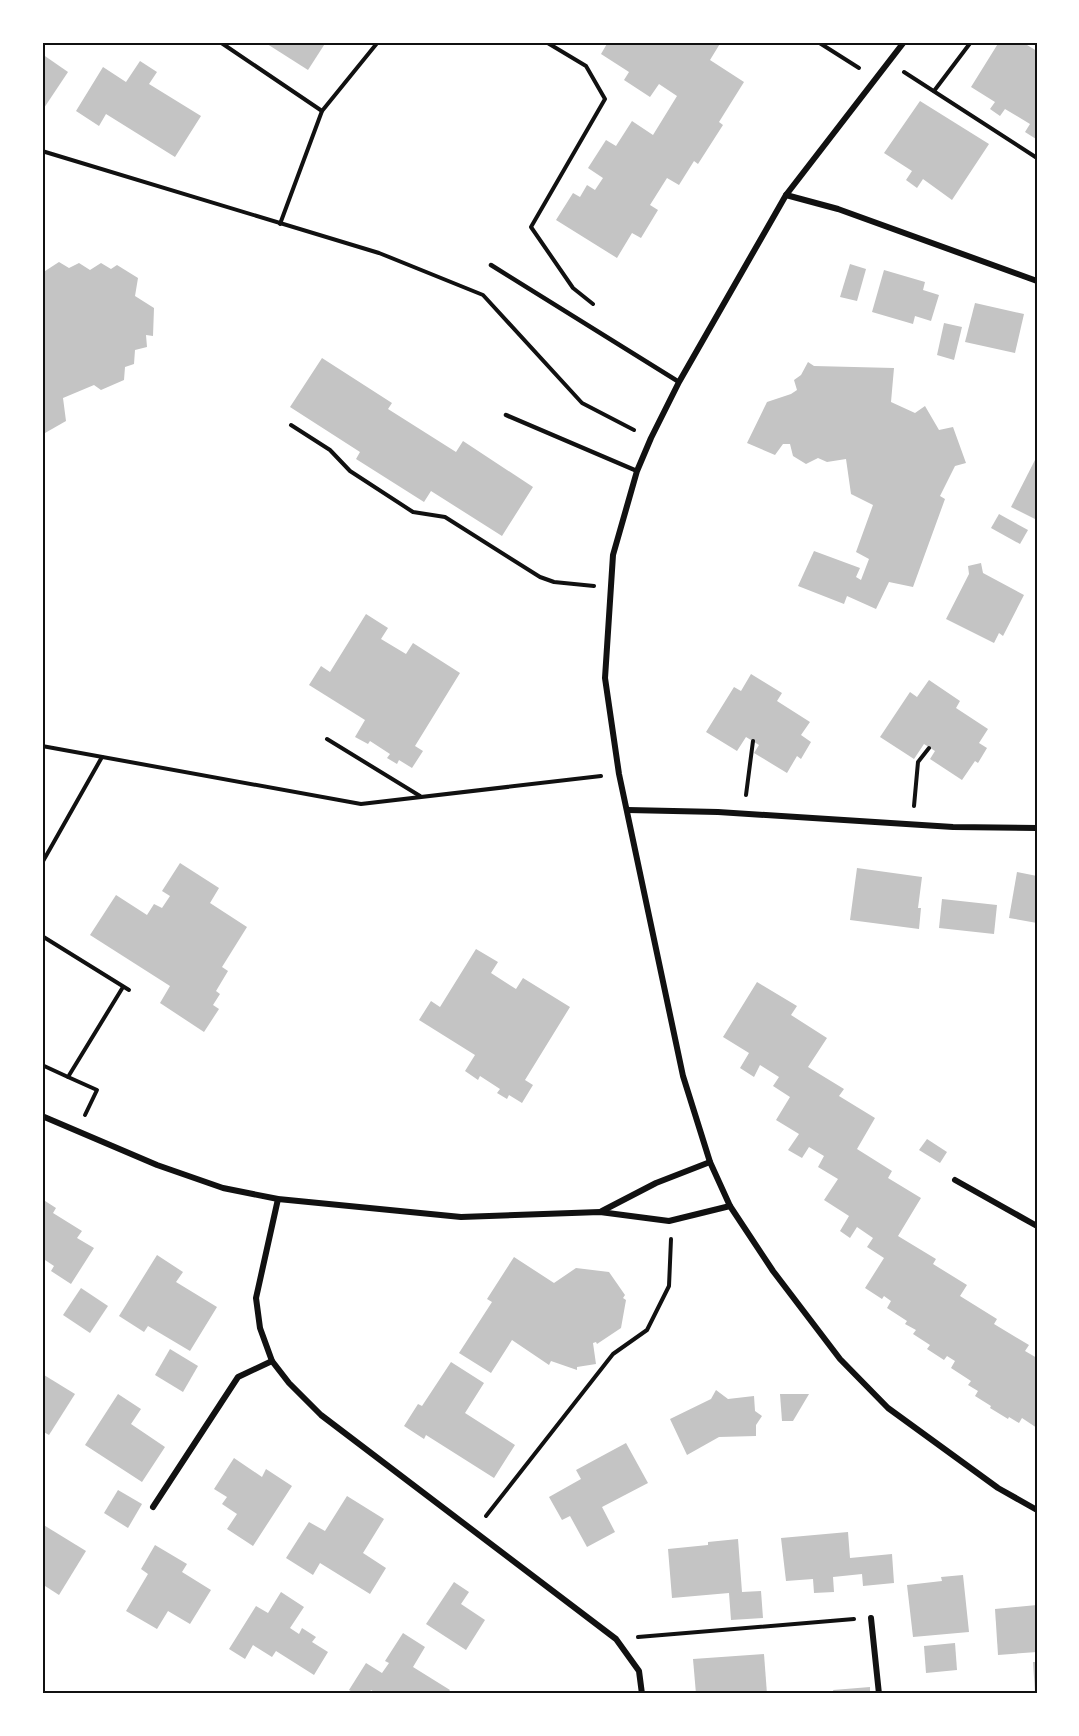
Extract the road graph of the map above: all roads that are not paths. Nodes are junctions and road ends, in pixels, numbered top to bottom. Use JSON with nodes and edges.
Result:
{"nodes":[{"id":1,"x":904,"y":42,"type":"edge"},
{"id":2,"x":786,"y":195,"type":"junction"},
{"id":3,"x":491,"y":265,"type":"dead end"},
{"id":4,"x":1037,"y":281,"type":"edge"},
{"id":5,"x":679,"y":382,"type":"junction"},
{"id":6,"x":506,"y":415,"type":"dead end"},
{"id":7,"x":637,"y":471,"type":"junction"},
{"id":8,"x":628,"y":810,"type":"junction"},
{"id":9,"x":1037,"y":828,"type":"edge"},
{"id":10,"x":42,"y":1116,"type":"edge"},
{"id":11,"x":710,"y":1162,"type":"junction"},
{"id":12,"x":955,"y":1180,"type":"dead end"},
{"id":13,"x":278,"y":1199,"type":"junction"},
{"id":14,"x":730,"y":1206,"type":"junction"},
{"id":15,"x":600,"y":1212,"type":"junction"},
{"id":16,"x":1037,"y":1226,"type":"edge"},
{"id":17,"x":272,"y":1361,"type":"junction"},
{"id":18,"x":153,"y":1507,"type":"dead end"},
{"id":19,"x":1037,"y":1510,"type":"edge"},
{"id":20,"x":871,"y":1618,"type":"road end"},
{"id":21,"x":642,"y":1694,"type":"edge"},
{"id":22,"x":879,"y":1694,"type":"edge"}],
"edges":[{"from":1,"to":2,"type":"street"},
{"from":2,"to":4,"type":"street"},
{"from":2,"to":5,"type":"street"},
{"from":3,"to":5,"type":"lane"},
{"from":5,"to":7,"type":"street"},
{"from":6,"to":7,"type":"lane"},
{"from":7,"to":8,"type":"street"},
{"from":8,"to":9,"type":"street"},
{"from":8,"to":11,"type":"street"},
{"from":10,"to":13,"type":"street"},
{"from":11,"to":14,"type":"street"},
{"from":11,"to":15,"type":"street"},
{"from":12,"to":16,"type":"street"},
{"from":13,"to":15,"type":"street"},
{"from":13,"to":17,"type":"street"},
{"from":14,"to":15,"type":"street"},
{"from":14,"to":19,"type":"street"},
{"from":17,"to":18,"type":"street"},
{"from":17,"to":21,"type":"street"},
{"from":20,"to":22,"type":"street"}]}
